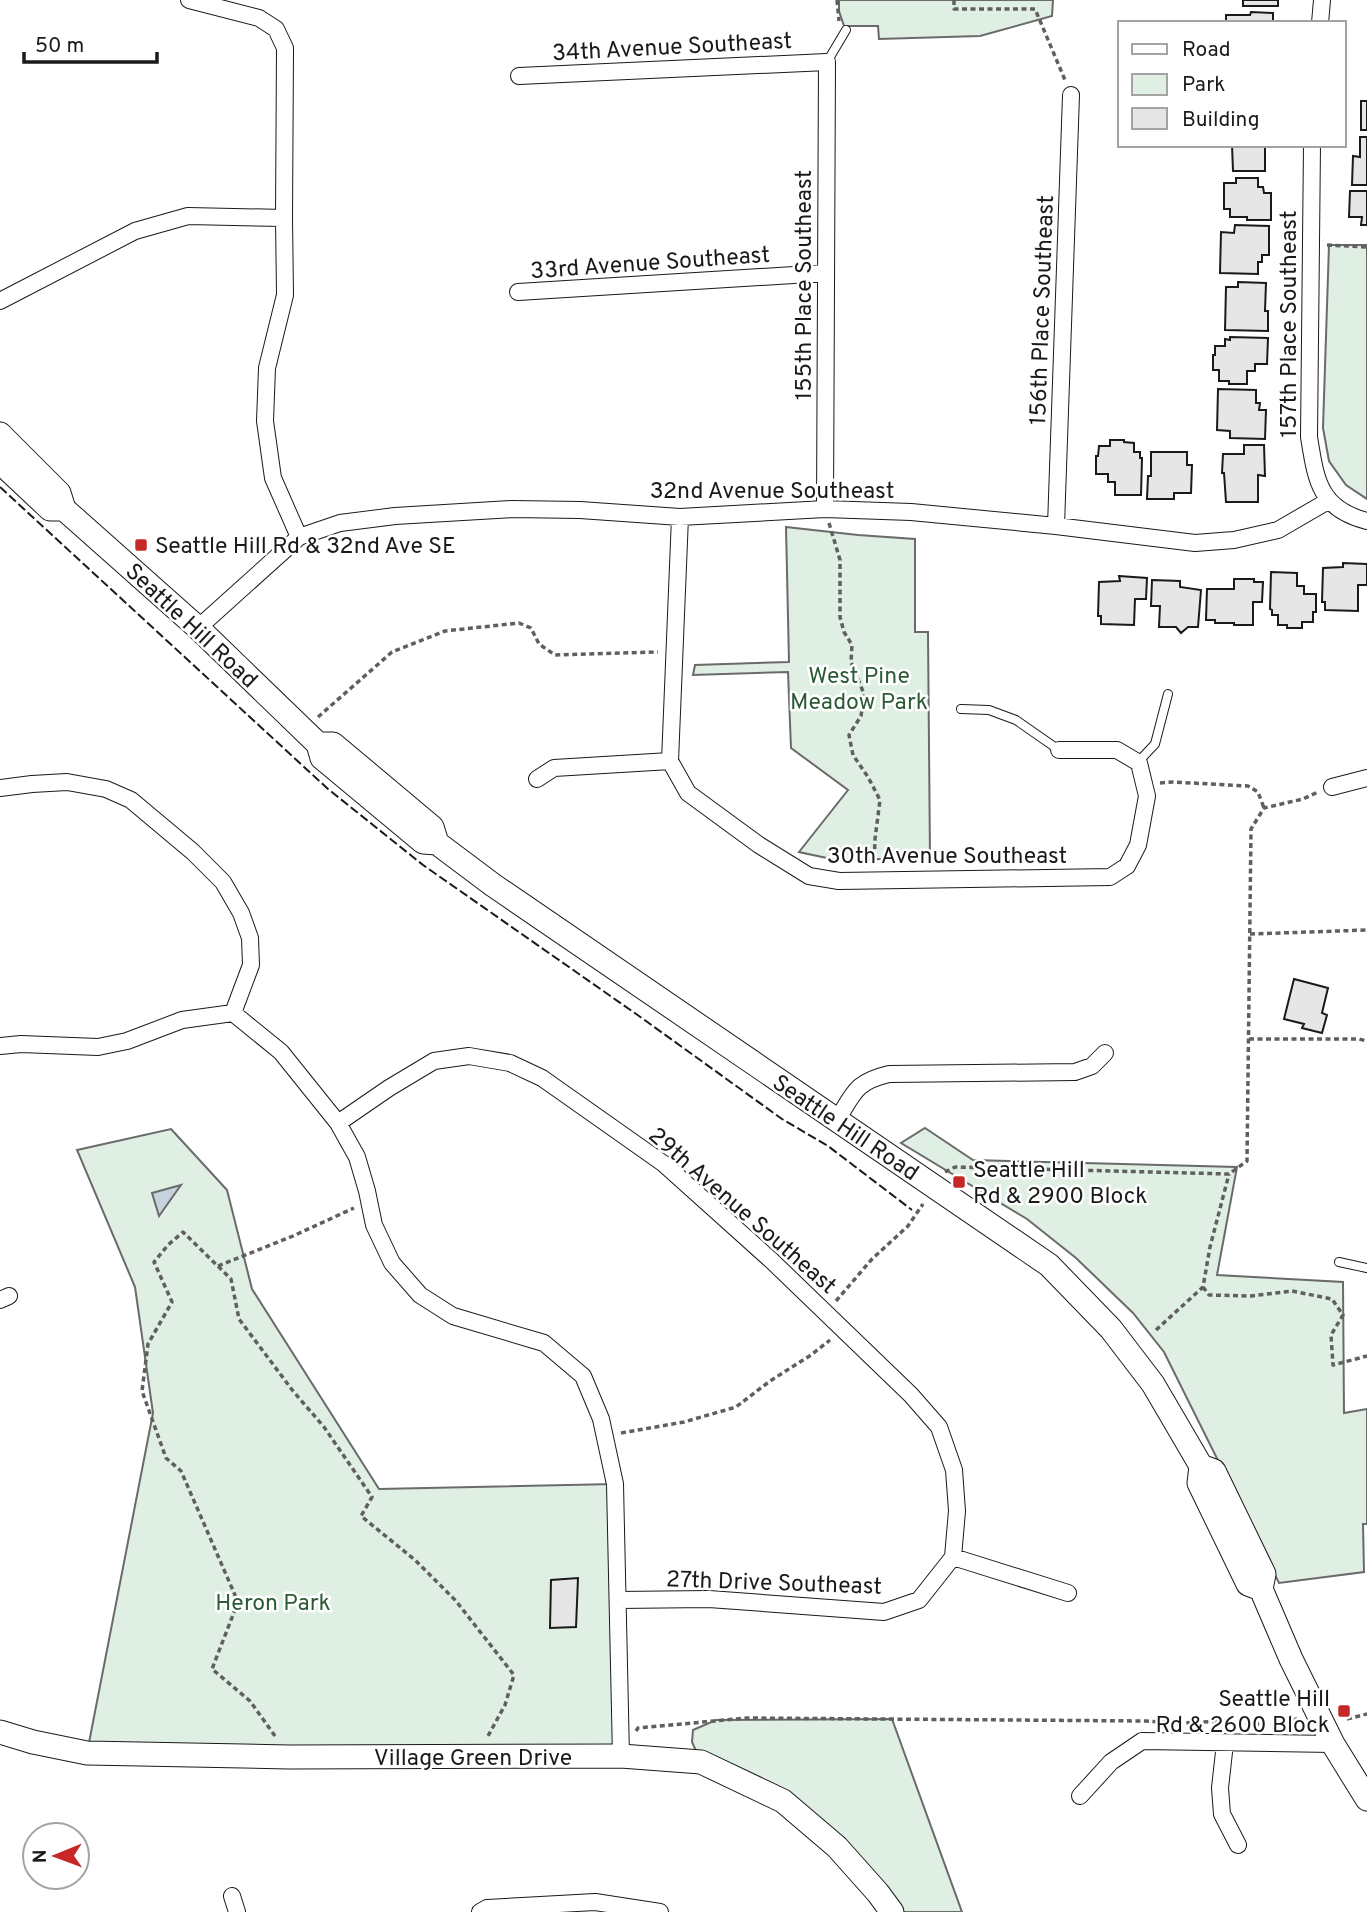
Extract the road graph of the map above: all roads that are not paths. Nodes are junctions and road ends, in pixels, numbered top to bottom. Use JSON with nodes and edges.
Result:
{"nodes":[{"id":1,"x":189,"y":0,"type":"edge"},
{"id":2,"x":1322,"y":0,"type":"edge"},
{"id":3,"x":1320,"y":21,"type":"edge"},
{"id":4,"x":846,"y":30,"type":"road end"},
{"id":5,"x":827,"y":62,"type":"junction"},
{"id":6,"x":519,"y":76,"type":"dead end"},
{"id":7,"x":1071,"y":95,"type":"road end"},
{"id":8,"x":1312,"y":147,"type":"edge"},
{"id":9,"x":284,"y":218,"type":"junction"},
{"id":10,"x":826,"y":273,"type":"junction"},
{"id":11,"x":518,"y":292,"type":"dead end"},
{"id":12,"x":0,"y":301,"type":"edge"},
{"id":13,"x":0,"y":434,"type":"edge"},
{"id":14,"x":0,"y":462,"type":"edge"},
{"id":15,"x":1328,"y":500,"type":"junction"},
{"id":16,"x":64,"y":509,"type":"junction"},
{"id":17,"x":825,"y":509,"type":"junction"},
{"id":18,"x":680,"y":517,"type":"junction"},
{"id":19,"x":1367,"y":521,"type":"edge"},
{"id":20,"x":1056,"y":526,"type":"junction"},
{"id":21,"x":299,"y":537,"type":"junction"},
{"id":22,"x":198,"y":628,"type":"junction"},
{"id":23,"x":1168,"y":694,"type":"dead end"},
{"id":24,"x":961,"y":709,"type":"dead end"},
{"id":25,"x":1059,"y":750,"type":"joint"},
{"id":26,"x":670,"y":761,"type":"junction"},
{"id":27,"x":1138,"y":762,"type":"junction"},
{"id":28,"x":1367,"y":778,"type":"edge"},
{"id":29,"x":537,"y":779,"type":"dead end"},
{"id":30,"x":1332,"y":786,"type":"road end"},
{"id":31,"x":0,"y":788,"type":"edge"},
{"id":32,"x":233,"y":1013,"type":"junction"},
{"id":33,"x":0,"y":1046,"type":"edge"},
{"id":34,"x":1105,"y":1053,"type":"dead end"},
{"id":35,"x":837,"y":1120,"type":"junction"},
{"id":36,"x":338,"y":1123,"type":"junction"},
{"id":37,"x":1339,"y":1262,"type":"dead end"},
{"id":38,"x":1367,"y":1268,"type":"edge"},
{"id":39,"x":953,"y":1557,"type":"junction"},
{"id":40,"x":1068,"y":1593,"type":"dead end"},
{"id":41,"x":618,"y":1600,"type":"junction"},
{"id":42,"x":0,"y":1732,"type":"edge"},
{"id":43,"x":1225,"y":1743,"type":"junction"},
{"id":44,"x":1333,"y":1744,"type":"junction"},
{"id":45,"x":621,"y":1756,"type":"junction"},
{"id":46,"x":1080,"y":1796,"type":"dead end"},
{"id":47,"x":1367,"y":1799,"type":"edge"},
{"id":48,"x":1238,"y":1845,"type":"dead end"},
{"id":49,"x":480,"y":1912,"type":"edge"},
{"id":50,"x":660,"y":1912,"type":"edge"},
{"id":51,"x":892,"y":1912,"type":"edge"}],
"edges":[{"from":1,"to":9,"type":"street"},
{"from":2,"to":3,"type":"street"},
{"from":4,"to":5,"type":"lane"},
{"from":5,"to":6,"type":"street","name":"34th Avenue Southeast"},
{"from":5,"to":10,"type":"street","name":"155th Place Southeast"},
{"from":7,"to":20,"type":"street","name":"156th Place Southeast"},
{"from":8,"to":15,"type":"street","name":"157th Place Southeast"},
{"from":9,"to":12,"type":"street"},
{"from":9,"to":21,"type":"street"},
{"from":10,"to":11,"type":"street","name":"33rd Avenue Southeast"},
{"from":10,"to":17,"type":"street","name":"155th Place Southeast"},
{"from":13,"to":16,"type":"main road","name":"Seattle Hill Road"},
{"from":14,"to":16,"type":"main road","name":"Seattle Hill Road"},
{"from":15,"to":19,"type":"street"},
{"from":15,"to":20,"type":"street","name":"32nd Avenue Southeast"},
{"from":16,"to":22,"type":"main road","name":"Seattle Hill Road"},
{"from":17,"to":18,"type":"street","name":"32nd Avenue Southeast"},
{"from":17,"to":20,"type":"street","name":"32nd Avenue Southeast"},
{"from":18,"to":21,"type":"street","name":"32nd Avenue Southeast"},
{"from":18,"to":26,"type":"street"},
{"from":21,"to":22,"type":"street","name":"32nd Avenue Southeast"},
{"from":22,"to":35,"type":"main road","name":"Seattle Hill Road"},
{"from":23,"to":27,"type":"lane"},
{"from":24,"to":25,"type":"lane"},
{"from":25,"to":27,"type":"street"},
{"from":26,"to":27,"type":"street","name":"30th Avenue Southeast"},
{"from":26,"to":29,"type":"street"},
{"from":28,"to":30,"type":"street"},
{"from":31,"to":32,"type":"street"},
{"from":32,"to":33,"type":"street"},
{"from":32,"to":36,"type":"street"},
{"from":34,"to":35,"type":"street"},
{"from":35,"to":44,"type":"main road","name":"Seattle Hill Road"},
{"from":36,"to":39,"type":"street","name":"29th Avenue Southeast"},
{"from":36,"to":41,"type":"street"},
{"from":37,"to":38,"type":"lane"},
{"from":39,"to":40,"type":"street"},
{"from":39,"to":41,"type":"street","name":"27th Drive Southeast"},
{"from":41,"to":45,"type":"street"},
{"from":42,"to":45,"type":"main road","name":"Village Green Drive"},
{"from":43,"to":44,"type":"street"},
{"from":43,"to":46,"type":"street"},
{"from":43,"to":48,"type":"street"},
{"from":44,"to":47,"type":"main road","name":"Seattle Hill Road"},
{"from":45,"to":51,"type":"main road","name":"Village Green Drive"},
{"from":49,"to":50,"type":"street"}]}
